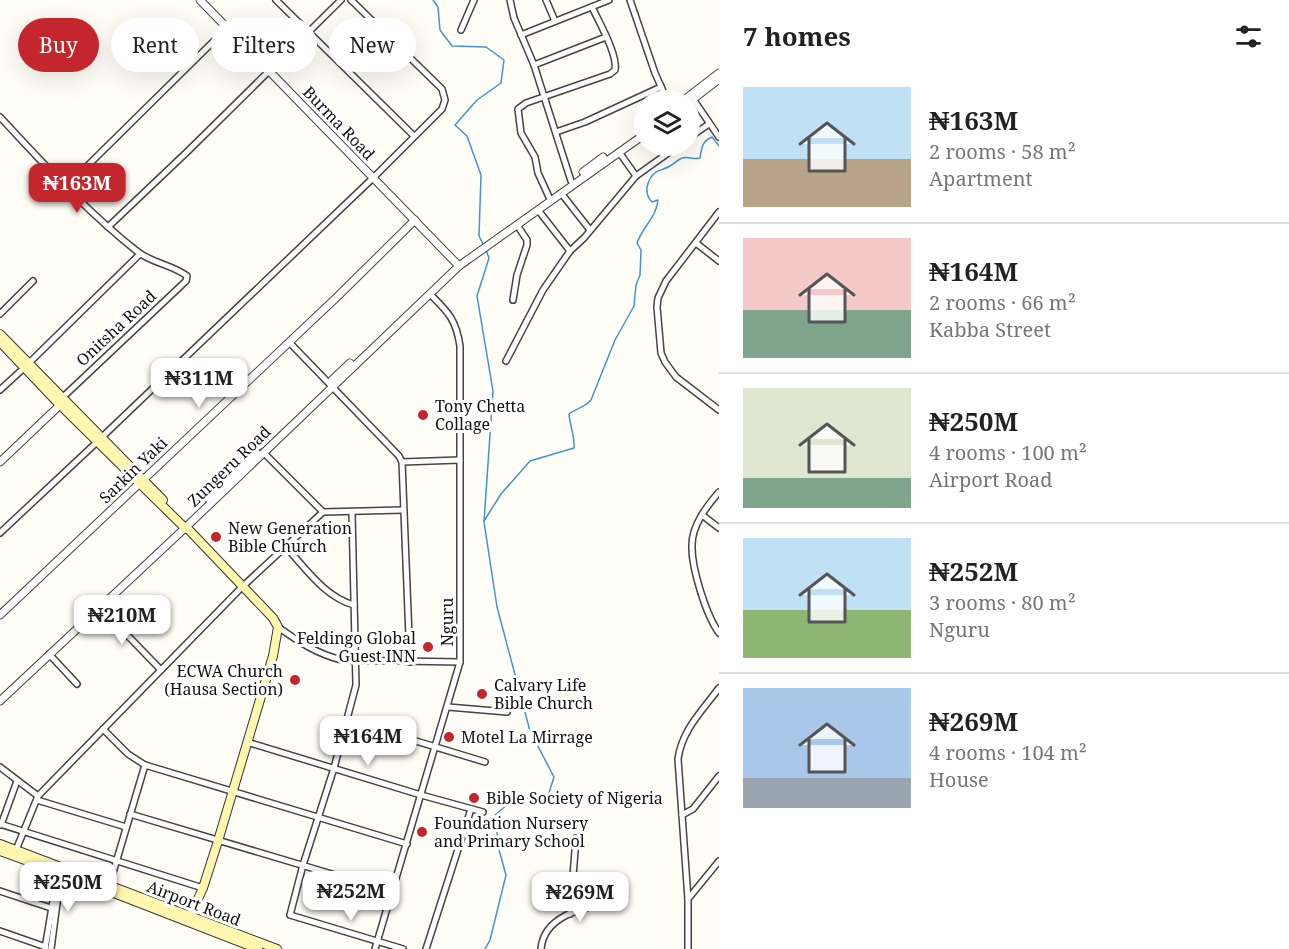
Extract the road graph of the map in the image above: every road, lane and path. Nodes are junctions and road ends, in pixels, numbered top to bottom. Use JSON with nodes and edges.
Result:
{"nodes":[{"id":1,"x":200,"y":0,"type":"edge"},
{"id":2,"x":276,"y":0,"type":"edge"},
{"id":3,"x":341,"y":0,"type":"edge"},
{"id":4,"x":351,"y":0,"type":"edge"},
{"id":5,"x":474,"y":0,"type":"edge"},
{"id":6,"x":510,"y":0,"type":"edge"},
{"id":7,"x":546,"y":0,"type":"edge"},
{"id":8,"x":609,"y":0,"type":"edge"},
{"id":9,"x":630,"y":0,"type":"edge"},
{"id":10,"x":592,"y":7,"type":"junction"},
{"id":11,"x":217,"y":18,"type":"edge"},
{"id":12,"x":294,"y":18,"type":"edge"},
{"id":13,"x":555,"y":21,"type":"junction"},
{"id":14,"x":317,"y":23,"type":"edge"},
{"id":15,"x":461,"y":30,"type":"dead end"},
{"id":16,"x":521,"y":35,"type":"junction"},
{"id":17,"x":606,"y":37,"type":"junction"},
{"id":18,"x":317,"y":41,"type":"edge"},
{"id":19,"x":211,"y":44,"type":"edge"},
{"id":20,"x":534,"y":64,"type":"junction"},
{"id":21,"x":270,"y":72,"type":"joint"},
{"id":22,"x":719,"y":73,"type":"edge"},
{"id":23,"x":718,"y":81,"type":"edge"},
{"id":24,"x":661,"y":87,"type":"junction"},
{"id":25,"x":662,"y":90,"type":"edge"},
{"id":26,"x":697,"y":90,"type":"edge"},
{"id":27,"x":700,"y":94,"type":"edge"},
{"id":28,"x":544,"y":98,"type":"junction"},
{"id":29,"x":700,"y":111,"type":"edge"},
{"id":30,"x":0,"y":117,"type":"edge"},
{"id":31,"x":709,"y":124,"type":"junction"},
{"id":32,"x":717,"y":129,"type":"edge"},
{"id":33,"x":700,"y":130,"type":"edge"},
{"id":34,"x":556,"y":132,"type":"junction"},
{"id":35,"x":414,"y":136,"type":"junction"},
{"id":36,"x":634,"y":137,"type":"edge"},
{"id":37,"x":719,"y":138,"type":"edge"},
{"id":38,"x":634,"y":142,"type":"edge"},
{"id":39,"x":619,"y":152,"type":"junction"},
{"id":40,"x":664,"y":156,"type":"edge"},
{"id":41,"x":636,"y":176,"type":"junction"},
{"id":42,"x":374,"y":178,"type":"junction"},
{"id":43,"x":571,"y":181,"type":"junction"},
{"id":44,"x":66,"y":188,"type":"junction"},
{"id":45,"x":561,"y":193,"type":"junction"},
{"id":46,"x":549,"y":197,"type":"junction"},
{"id":47,"x":538,"y":210,"type":"junction"},
{"id":48,"x":719,"y":212,"type":"edge"},
{"id":49,"x":415,"y":220,"type":"junction"},
{"id":50,"x":517,"y":225,"type":"junction"},
{"id":51,"x":108,"y":227,"type":"junction"},
{"id":52,"x":590,"y":230,"type":"junction"},
{"id":53,"x":696,"y":243,"type":"junction"},
{"id":54,"x":485,"y":245,"type":"junction"},
{"id":55,"x":570,"y":251,"type":"junction"},
{"id":56,"x":140,"y":254,"type":"junction"},
{"id":57,"x":719,"y":261,"type":"edge"},
{"id":58,"x":457,"y":265,"type":"junction"},
{"id":59,"x":33,"y":281,"type":"dead end"},
{"id":60,"x":430,"y":294,"type":"junction"},
{"id":61,"x":513,"y":300,"type":"dead end"},
{"id":62,"x":0,"y":314,"type":"edge"},
{"id":63,"x":0,"y":334,"type":"edge"},
{"id":64,"x":0,"y":342,"type":"edge"},
{"id":65,"x":288,"y":342,"type":"junction"},
{"id":66,"x":506,"y":361,"type":"dead end"},
{"id":67,"x":26,"y":366,"type":"junction"},
{"id":68,"x":331,"y":385,"type":"junction"},
{"id":69,"x":0,"y":390,"type":"edge"},
{"id":70,"x":61,"y":402,"type":"junction"},
{"id":71,"x":719,"y":410,"type":"edge"},
{"id":72,"x":99,"y":440,"type":"junction"},
{"id":73,"x":263,"y":452,"type":"junction"},
{"id":74,"x":460,"y":460,"type":"junction"},
{"id":75,"x":0,"y":462,"type":"edge"},
{"id":76,"x":402,"y":462,"type":"junction"},
{"id":77,"x":140,"y":481,"type":"junction"},
{"id":78,"x":719,"y":492,"type":"edge"},
{"id":79,"x":403,"y":510,"type":"junction"},
{"id":80,"x":323,"y":512,"type":"junction"},
{"id":81,"x":352,"y":513,"type":"junction"},
{"id":82,"x":702,"y":515,"type":"junction"},
{"id":83,"x":186,"y":526,"type":"junction"},
{"id":84,"x":719,"y":528,"type":"edge"},
{"id":85,"x":0,"y":533,"type":"edge"},
{"id":86,"x":286,"y":547,"type":"junction"},
{"id":87,"x":242,"y":587,"type":"junction"},
{"id":88,"x":354,"y":605,"type":"junction"},
{"id":89,"x":100,"y":607,"type":"junction"},
{"id":90,"x":0,"y":615,"type":"edge"},
{"id":91,"x":278,"y":627,"type":"junction"},
{"id":92,"x":719,"y":633,"type":"edge"},
{"id":93,"x":50,"y":654,"type":"junction"},
{"id":94,"x":357,"y":662,"type":"junction"},
{"id":95,"x":410,"y":662,"type":"junction"},
{"id":96,"x":460,"y":662,"type":"junction"},
{"id":97,"x":161,"y":670,"type":"junction"},
{"id":98,"x":76,"y":684,"type":"dead end"},
{"id":99,"x":719,"y":688,"type":"edge"},
{"id":100,"x":0,"y":696,"type":"edge"},
{"id":101,"x":0,"y":701,"type":"edge"},
{"id":102,"x":448,"y":707,"type":"junction"},
{"id":103,"x":507,"y":712,"type":"dead end"},
{"id":104,"x":347,"y":720,"type":"junction"},
{"id":105,"x":103,"y":729,"type":"junction"},
{"id":106,"x":247,"y":742,"type":"junction"},
{"id":107,"x":437,"y":746,"type":"junction"},
{"id":108,"x":485,"y":762,"type":"dead end"},
{"id":109,"x":145,"y":765,"type":"junction"},
{"id":110,"x":0,"y":767,"type":"edge"},
{"id":111,"x":334,"y":768,"type":"junction"},
{"id":112,"x":719,"y":776,"type":"edge"},
{"id":113,"x":17,"y":781,"type":"junction"},
{"id":114,"x":233,"y":791,"type":"junction"},
{"id":115,"x":421,"y":795,"type":"junction"},
{"id":116,"x":37,"y":798,"type":"junction"},
{"id":117,"x":471,"y":809,"type":"junction"},
{"id":118,"x":483,"y":812,"type":"dead end"},
{"id":119,"x":130,"y":814,"type":"junction"},
{"id":120,"x":682,"y":815,"type":"junction"},
{"id":121,"x":319,"y":818,"type":"junction"},
{"id":122,"x":0,"y":824,"type":"edge"},
{"id":123,"x":126,"y":826,"type":"junction"},
{"id":124,"x":24,"y":831,"type":"junction"},
{"id":125,"x":576,"y":838,"type":"dead end"},
{"id":126,"x":218,"y":840,"type":"junction"},
{"id":127,"x":0,"y":844,"type":"edge"},
{"id":128,"x":407,"y":844,"type":"junction"},
{"id":129,"x":16,"y":850,"type":"junction"},
{"id":130,"x":0,"y":851,"type":"edge"},
{"id":131,"x":116,"y":861,"type":"junction"},
{"id":132,"x":719,"y":861,"type":"edge"},
{"id":133,"x":303,"y":866,"type":"junction"},
{"id":134,"x":61,"y":870,"type":"junction"},
{"id":135,"x":109,"y":886,"type":"junction"},
{"id":136,"x":203,"y":888,"type":"junction"},
{"id":137,"x":0,"y":891,"type":"edge"},
{"id":138,"x":392,"y":892,"type":"junction"},
{"id":139,"x":688,"y":899,"type":"junction"},
{"id":140,"x":618,"y":900,"type":"dead end"},
{"id":141,"x":51,"y":908,"type":"junction"},
{"id":142,"x":570,"y":915,"type":"junction"},
{"id":143,"x":190,"y":916,"type":"junction"},
{"id":144,"x":0,"y":931,"type":"edge"},
{"id":145,"x":377,"y":941,"type":"junction"},
{"id":146,"x":48,"y":948,"type":"edge"},
{"id":147,"x":258,"y":949,"type":"edge"},
{"id":148,"x":277,"y":949,"type":"edge"},
{"id":149,"x":375,"y":949,"type":"edge"},
{"id":150,"x":403,"y":949,"type":"edge"},
{"id":151,"x":426,"y":949,"type":"edge"},
{"id":152,"x":541,"y":949,"type":"edge"},
{"id":153,"x":688,"y":949,"type":"edge"}],
"edges":[{"from":1,"to":11,"type":"street","name":"Burma Road"},
{"from":2,"to":12,"type":"street"},
{"from":3,"to":14,"type":"street"},
{"from":4,"to":35,"type":"street"},
{"from":5,"to":15,"type":"street"},
{"from":6,"to":16,"type":"street"},
{"from":7,"to":13,"type":"street"},
{"from":8,"to":10,"type":"street"},
{"from":9,"to":24,"type":"street"},
{"from":10,"to":13,"type":"street"},
{"from":10,"to":17,"type":"street"},
{"from":13,"to":16,"type":"street"},
{"from":16,"to":20,"type":"street"},
{"from":17,"to":20,"type":"street"},
{"from":17,"to":28,"type":"street"},
{"from":18,"to":35,"type":"street"},
{"from":19,"to":44,"type":"street"},
{"from":20,"to":28,"type":"street"},
{"from":21,"to":42,"type":"street","name":"Burma Road"},
{"from":21,"to":51,"type":"street"},
{"from":22,"to":26,"type":"street"},
{"from":23,"to":27,"type":"street"},
{"from":24,"to":25,"type":"street"},
{"from":24,"to":34,"type":"street"},
{"from":28,"to":34,"type":"street"},
{"from":28,"to":46,"type":"street"},
{"from":29,"to":31,"type":"street"},
{"from":30,"to":44,"type":"street"},
{"from":31,"to":32,"type":"street"},
{"from":31,"to":33,"type":"street"},
{"from":32,"to":37,"type":"street"},
{"from":34,"to":43,"type":"street"},
{"from":35,"to":42,"type":"street"},
{"from":36,"to":43,"type":"street"},
{"from":38,"to":39,"type":"street"},
{"from":39,"to":41,"type":"street"},
{"from":39,"to":45,"type":"street"},
{"from":40,"to":41,"type":"street"},
{"from":41,"to":52,"type":"street"},
{"from":42,"to":49,"type":"street","name":"Burma Road"},
{"from":42,"to":72,"type":"street"},
{"from":43,"to":46,"type":"street"},
{"from":44,"to":51,"type":"street"},
{"from":45,"to":47,"type":"street"},
{"from":45,"to":52,"type":"street"},
{"from":46,"to":54,"type":"street"},
{"from":47,"to":50,"type":"street"},
{"from":47,"to":55,"type":"street"},
{"from":48,"to":53,"type":"street"},
{"from":49,"to":58,"type":"street","name":"Burma Road"},
{"from":49,"to":65,"type":"street","name":"Sarkin Yaki"},
{"from":50,"to":54,"type":"street"},
{"from":50,"to":61,"type":"street"},
{"from":51,"to":56,"type":"street"},
{"from":52,"to":55,"type":"street"},
{"from":53,"to":57,"type":"street"},
{"from":53,"to":71,"type":"street"},
{"from":54,"to":58,"type":"street","name":"Zungeru Road"},
{"from":55,"to":66,"type":"street"},
{"from":56,"to":67,"type":"street"},
{"from":56,"to":70,"type":"street","name":"Onitsha Road"},
{"from":58,"to":60,"type":"street","name":"Zungeru Road"},
{"from":58,"to":68,"type":"street"},
{"from":59,"to":62,"type":"street"},
{"from":60,"to":68,"type":"street","name":"Zungeru Road"},
{"from":60,"to":74,"type":"street","name":"Nguru"},
{"from":63,"to":67,"type":"main road"},
{"from":64,"to":67,"type":"main road"},
{"from":65,"to":68,"type":"street"},
{"from":65,"to":77,"type":"street","name":"Sarkin Yaki"},
{"from":67,"to":69,"type":"street"},
{"from":67,"to":70,"type":"main road"},
{"from":68,"to":73,"type":"street","name":"Zungeru Road"},
{"from":68,"to":76,"type":"street"},
{"from":68,"to":83,"type":"street"},
{"from":70,"to":72,"type":"main road"},
{"from":70,"to":75,"type":"street","name":"Onitsha Road"},
{"from":72,"to":77,"type":"main road"},
{"from":72,"to":85,"type":"street"},
{"from":73,"to":80,"type":"street"},
{"from":73,"to":83,"type":"street","name":"Zungeru Road"},
{"from":74,"to":76,"type":"street"},
{"from":74,"to":96,"type":"street","name":"Nguru"},
{"from":76,"to":79,"type":"street"},
{"from":77,"to":83,"type":"main road"},
{"from":77,"to":90,"type":"street","name":"Sarkin Yaki"},
{"from":78,"to":82,"type":"street"},
{"from":79,"to":81,"type":"street"},
{"from":79,"to":95,"type":"street"},
{"from":80,"to":81,"type":"street"},
{"from":80,"to":86,"type":"street"},
{"from":81,"to":88,"type":"street"},
{"from":82,"to":84,"type":"street"},
{"from":82,"to":92,"type":"street"},
{"from":83,"to":87,"type":"main road"},
{"from":83,"to":89,"type":"street","name":"Zungeru Road"},
{"from":83,"to":100,"type":"street"},
{"from":86,"to":87,"type":"street"},
{"from":86,"to":88,"type":"street"},
{"from":87,"to":91,"type":"main road"},
{"from":87,"to":97,"type":"street"},
{"from":88,"to":94,"type":"street"},
{"from":89,"to":93,"type":"street","name":"Zungeru Road"},
{"from":89,"to":97,"type":"street"},
{"from":91,"to":94,"type":"street"},
{"from":91,"to":106,"type":"main road"},
{"from":93,"to":98,"type":"street"},
{"from":93,"to":101,"type":"street","name":"Zungeru Road"},
{"from":94,"to":95,"type":"street"},
{"from":94,"to":104,"type":"street"},
{"from":95,"to":96,"type":"street"},
{"from":96,"to":102,"type":"street","name":"Nguru"},
{"from":97,"to":105,"type":"street"},
{"from":99,"to":120,"type":"street"},
{"from":102,"to":103,"type":"street"},
{"from":102,"to":107,"type":"street","name":"Nguru"},
{"from":104,"to":107,"type":"street"},
{"from":104,"to":111,"type":"street"},
{"from":105,"to":109,"type":"street"},
{"from":105,"to":116,"type":"street"},
{"from":106,"to":111,"type":"street"},
{"from":106,"to":114,"type":"main road"},
{"from":107,"to":108,"type":"street"},
{"from":107,"to":115,"type":"street","name":"Nguru"},
{"from":109,"to":114,"type":"street"},
{"from":109,"to":119,"type":"street"},
{"from":110,"to":113,"type":"street"},
{"from":111,"to":115,"type":"street"},
{"from":111,"to":121,"type":"street"},
{"from":112,"to":120,"type":"street"},
{"from":113,"to":116,"type":"street"},
{"from":113,"to":122,"type":"street"},
{"from":114,"to":121,"type":"street"},
{"from":114,"to":126,"type":"main road"},
{"from":115,"to":117,"type":"street"},
{"from":115,"to":128,"type":"street","name":"Nguru"},
{"from":116,"to":123,"type":"street"},
{"from":116,"to":124,"type":"street"},
{"from":117,"to":118,"type":"street"},
{"from":117,"to":151,"type":"street"},
{"from":119,"to":123,"type":"street"},
{"from":119,"to":126,"type":"street"},
{"from":120,"to":139,"type":"street"},
{"from":121,"to":128,"type":"street"},
{"from":121,"to":133,"type":"street"},
{"from":122,"to":124,"type":"street"},
{"from":123,"to":131,"type":"street"},
{"from":124,"to":129,"type":"street"},
{"from":124,"to":131,"type":"street"},
{"from":125,"to":142,"type":"street"},
{"from":126,"to":133,"type":"street"},
{"from":126,"to":136,"type":"main road"},
{"from":127,"to":129,"type":"main road","name":"Airport Road"},
{"from":128,"to":138,"type":"street","name":"Nguru"},
{"from":129,"to":134,"type":"main road","name":"Airport Road"},
{"from":130,"to":134,"type":"main road","name":"Airport Road"},
{"from":131,"to":135,"type":"street"},
{"from":131,"to":136,"type":"street"},
{"from":132,"to":139,"type":"street"},
{"from":133,"to":138,"type":"street"},
{"from":133,"to":145,"type":"street"},
{"from":134,"to":135,"type":"main road","name":"Airport Road"},
{"from":134,"to":141,"type":"street"},
{"from":134,"to":146,"type":"street"},
{"from":134,"to":147,"type":"main road","name":"Airport Road"},
{"from":135,"to":143,"type":"main road","name":"Airport Road"},
{"from":136,"to":143,"type":"main road"},
{"from":137,"to":141,"type":"street"},
{"from":138,"to":145,"type":"street","name":"Nguru"},
{"from":139,"to":153,"type":"street"},
{"from":140,"to":142,"type":"street"},
{"from":141,"to":146,"type":"street"},
{"from":142,"to":152,"type":"street"},
{"from":143,"to":148,"type":"main road","name":"Airport Road"},
{"from":144,"to":146,"type":"street"},
{"from":145,"to":149,"type":"street","name":"Nguru"},
{"from":145,"to":150,"type":"street"}]}
